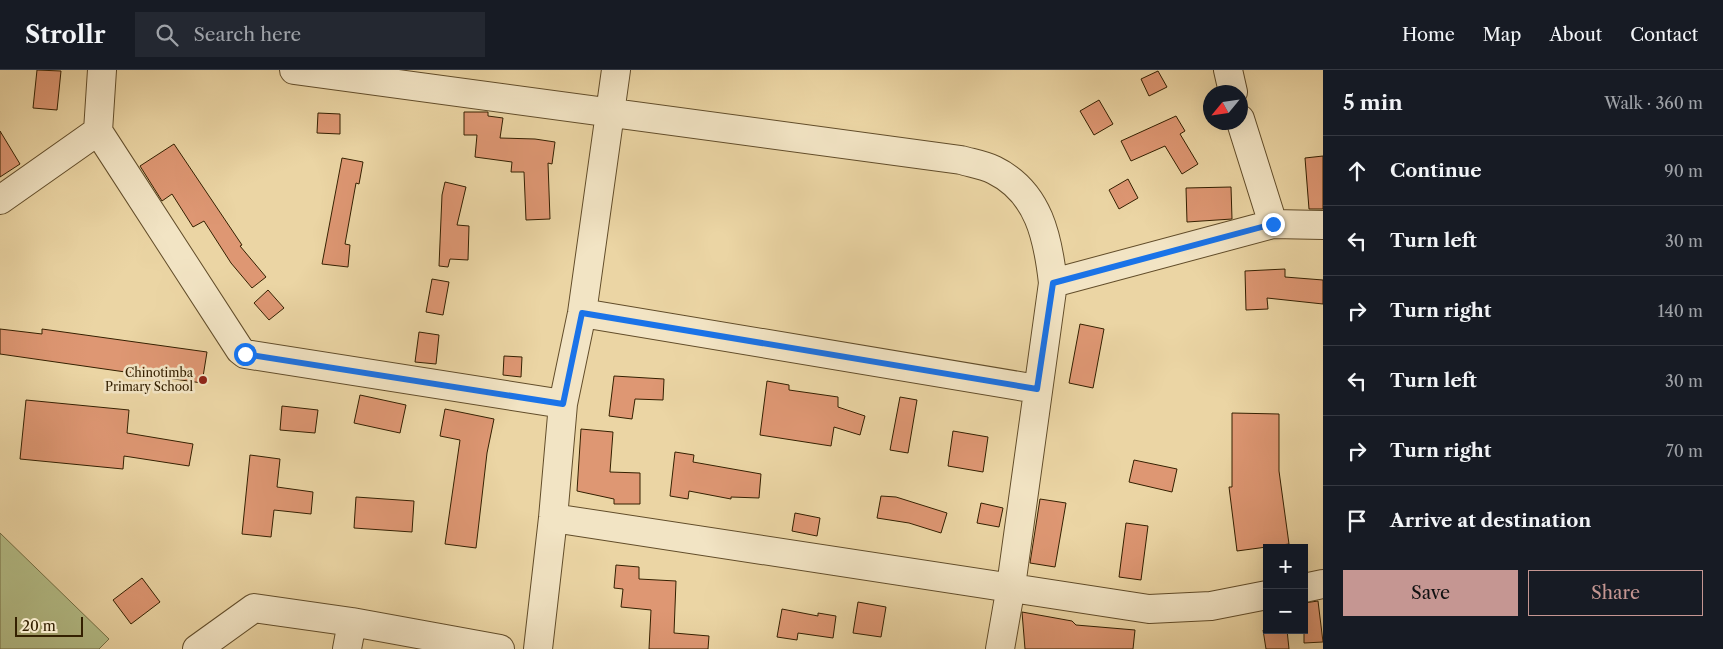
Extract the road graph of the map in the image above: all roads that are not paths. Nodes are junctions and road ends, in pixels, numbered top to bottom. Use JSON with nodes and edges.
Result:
{"nodes":[{"id":1,"x":102,"y":70,"type":"edge"},
{"id":2,"x":294,"y":70,"type":"edge"},
{"id":3,"x":616,"y":70,"type":"edge"},
{"id":4,"x":1228,"y":70,"type":"edge"},
{"id":5,"x":1231,"y":85,"type":"edge"},
{"id":6,"x":612,"y":113,"type":"junction"},
{"id":7,"x":1243,"y":130,"type":"edge"},
{"id":8,"x":98,"y":131,"type":"junction"},
{"id":9,"x":0,"y":200,"type":"edge"},
{"id":10,"x":1273,"y":224,"type":"junction"},
{"id":11,"x":1323,"y":225,"type":"edge"},
{"id":12,"x":1053,"y":283,"type":"junction"},
{"id":13,"x":582,"y":313,"type":"junction"},
{"id":14,"x":1037,"y":389,"type":"junction"},
{"id":15,"x":563,"y":404,"type":"junction"},
{"id":16,"x":553,"y":518,"type":"junction"},
{"id":17,"x":1323,"y":584,"type":"edge"},
{"id":18,"x":1011,"y":586,"type":"junction"},
{"id":19,"x":1308,"y":587,"type":"edge"},
{"id":20,"x":1263,"y":596,"type":"edge"},
{"id":21,"x":352,"y":622,"type":"junction"},
{"id":22,"x":197,"y":649,"type":"edge"},
{"id":23,"x":347,"y":649,"type":"edge"},
{"id":24,"x":500,"y":649,"type":"edge"},
{"id":25,"x":538,"y":649,"type":"edge"},
{"id":26,"x":1000,"y":649,"type":"edge"}],
"edges":[{"from":1,"to":8,"type":"street"},
{"from":2,"to":6,"type":"street"},
{"from":3,"to":6,"type":"street"},
{"from":4,"to":5,"type":"street"},
{"from":6,"to":12,"type":"street"},
{"from":6,"to":13,"type":"street"},
{"from":7,"to":10,"type":"street"},
{"from":8,"to":9,"type":"street"},
{"from":8,"to":15,"type":"street"},
{"from":10,"to":11,"type":"street"},
{"from":10,"to":12,"type":"street"},
{"from":12,"to":14,"type":"street"},
{"from":13,"to":14,"type":"street"},
{"from":13,"to":15,"type":"street"},
{"from":14,"to":18,"type":"street"},
{"from":15,"to":16,"type":"street"},
{"from":16,"to":18,"type":"street"},
{"from":16,"to":25,"type":"street"},
{"from":17,"to":19,"type":"street"},
{"from":18,"to":20,"type":"street"},
{"from":18,"to":26,"type":"street"},
{"from":21,"to":22,"type":"street"},
{"from":21,"to":23,"type":"street"},
{"from":21,"to":24,"type":"street"}]}
